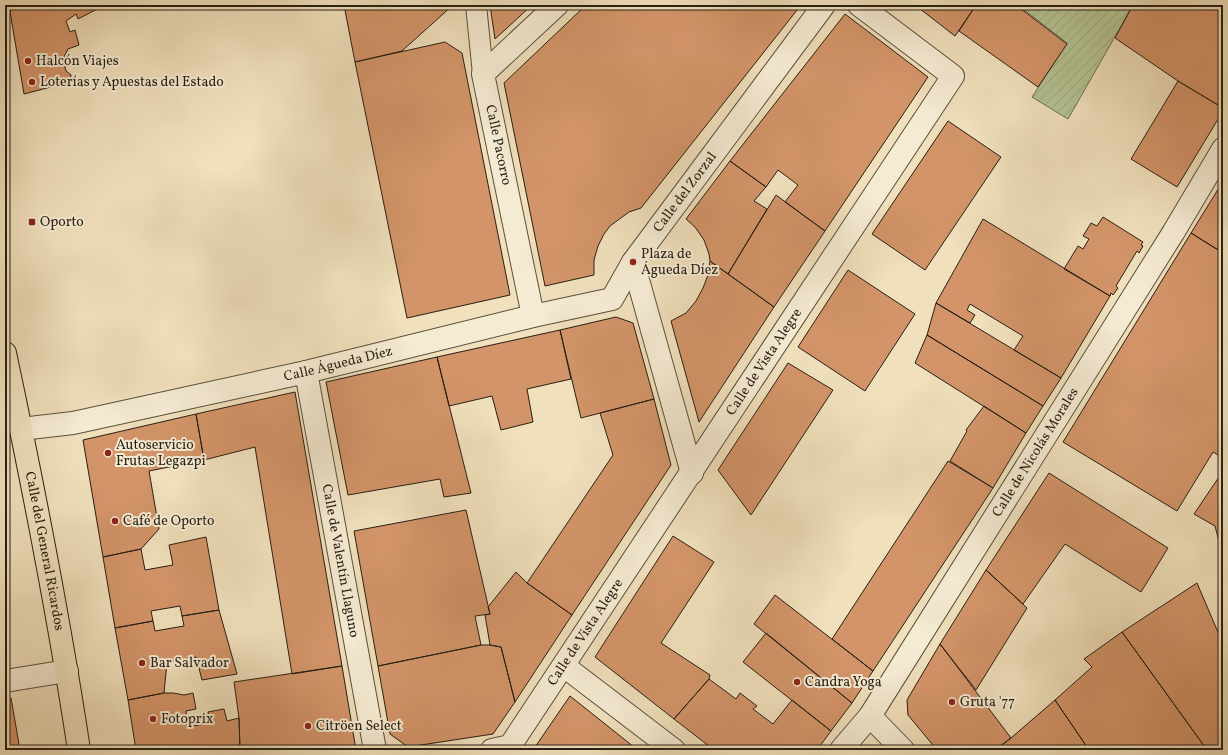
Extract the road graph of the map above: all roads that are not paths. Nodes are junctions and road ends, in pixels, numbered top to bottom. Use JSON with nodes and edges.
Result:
{"nodes":[{"id":1,"x":476,"y":5,"type":"edge"},
{"id":2,"x":557,"y":5,"type":"edge"},
{"id":3,"x":824,"y":5,"type":"edge"},
{"id":4,"x":859,"y":5,"type":"edge"},
{"id":5,"x":483,"y":74,"type":"junction"},
{"id":6,"x":1223,"y":149,"type":"edge"},
{"id":7,"x":634,"y":262,"type":"junction"},
{"id":8,"x":533,"y":316,"type":"junction"},
{"id":9,"x":5,"y":353,"type":"edge"},
{"id":10,"x":306,"y":372,"type":"junction"},
{"id":11,"x":21,"y":429,"type":"junction"},
{"id":12,"x":692,"y":473,"type":"junction"},
{"id":13,"x":564,"y":666,"type":"junction"},
{"id":14,"x":67,"y":671,"type":"junction"},
{"id":15,"x":5,"y":681,"type":"edge"},
{"id":16,"x":870,"y":716,"type":"junction"},
{"id":17,"x":501,"y":748,"type":"edge"},
{"id":18,"x":79,"y":750,"type":"edge"},
{"id":19,"x":375,"y":750,"type":"edge"},
{"id":20,"x":674,"y":750,"type":"edge"},
{"id":21,"x":841,"y":750,"type":"edge"},
{"id":22,"x":903,"y":750,"type":"edge"}],
"edges":[{"from":1,"to":5,"type":"street"},
{"from":2,"to":5,"type":"street"},
{"from":3,"to":7,"type":"street","name":"Calle del Zorzal"},
{"from":4,"to":12,"type":"street","name":"Calle de Vista Alegre"},
{"from":5,"to":8,"type":"street","name":"Calle Pacorro"},
{"from":6,"to":16,"type":"street","name":"Calle de Nicolás Morales"},
{"from":7,"to":8,"type":"street","name":"Calle Águeda Díez"},
{"from":7,"to":12,"type":"street"},
{"from":8,"to":10,"type":"street","name":"Calle Águeda Díez"},
{"from":9,"to":11,"type":"main road","name":"Calle del General Ricardos"},
{"from":10,"to":11,"type":"street","name":"Calle Águeda Díez"},
{"from":10,"to":19,"type":"street","name":"Calle de Valentín Llaguno"},
{"from":11,"to":14,"type":"main road","name":"Calle del General Ricardos"},
{"from":12,"to":13,"type":"street","name":"Calle de Vista Alegre"},
{"from":13,"to":17,"type":"street","name":"Calle de Vista Alegre"},
{"from":13,"to":20,"type":"street"},
{"from":14,"to":15,"type":"street"},
{"from":14,"to":18,"type":"main road","name":"Calle del General Ricardos"},
{"from":16,"to":21,"type":"street","name":"Calle de Nicolás Morales"},
{"from":16,"to":22,"type":"street"}]}
